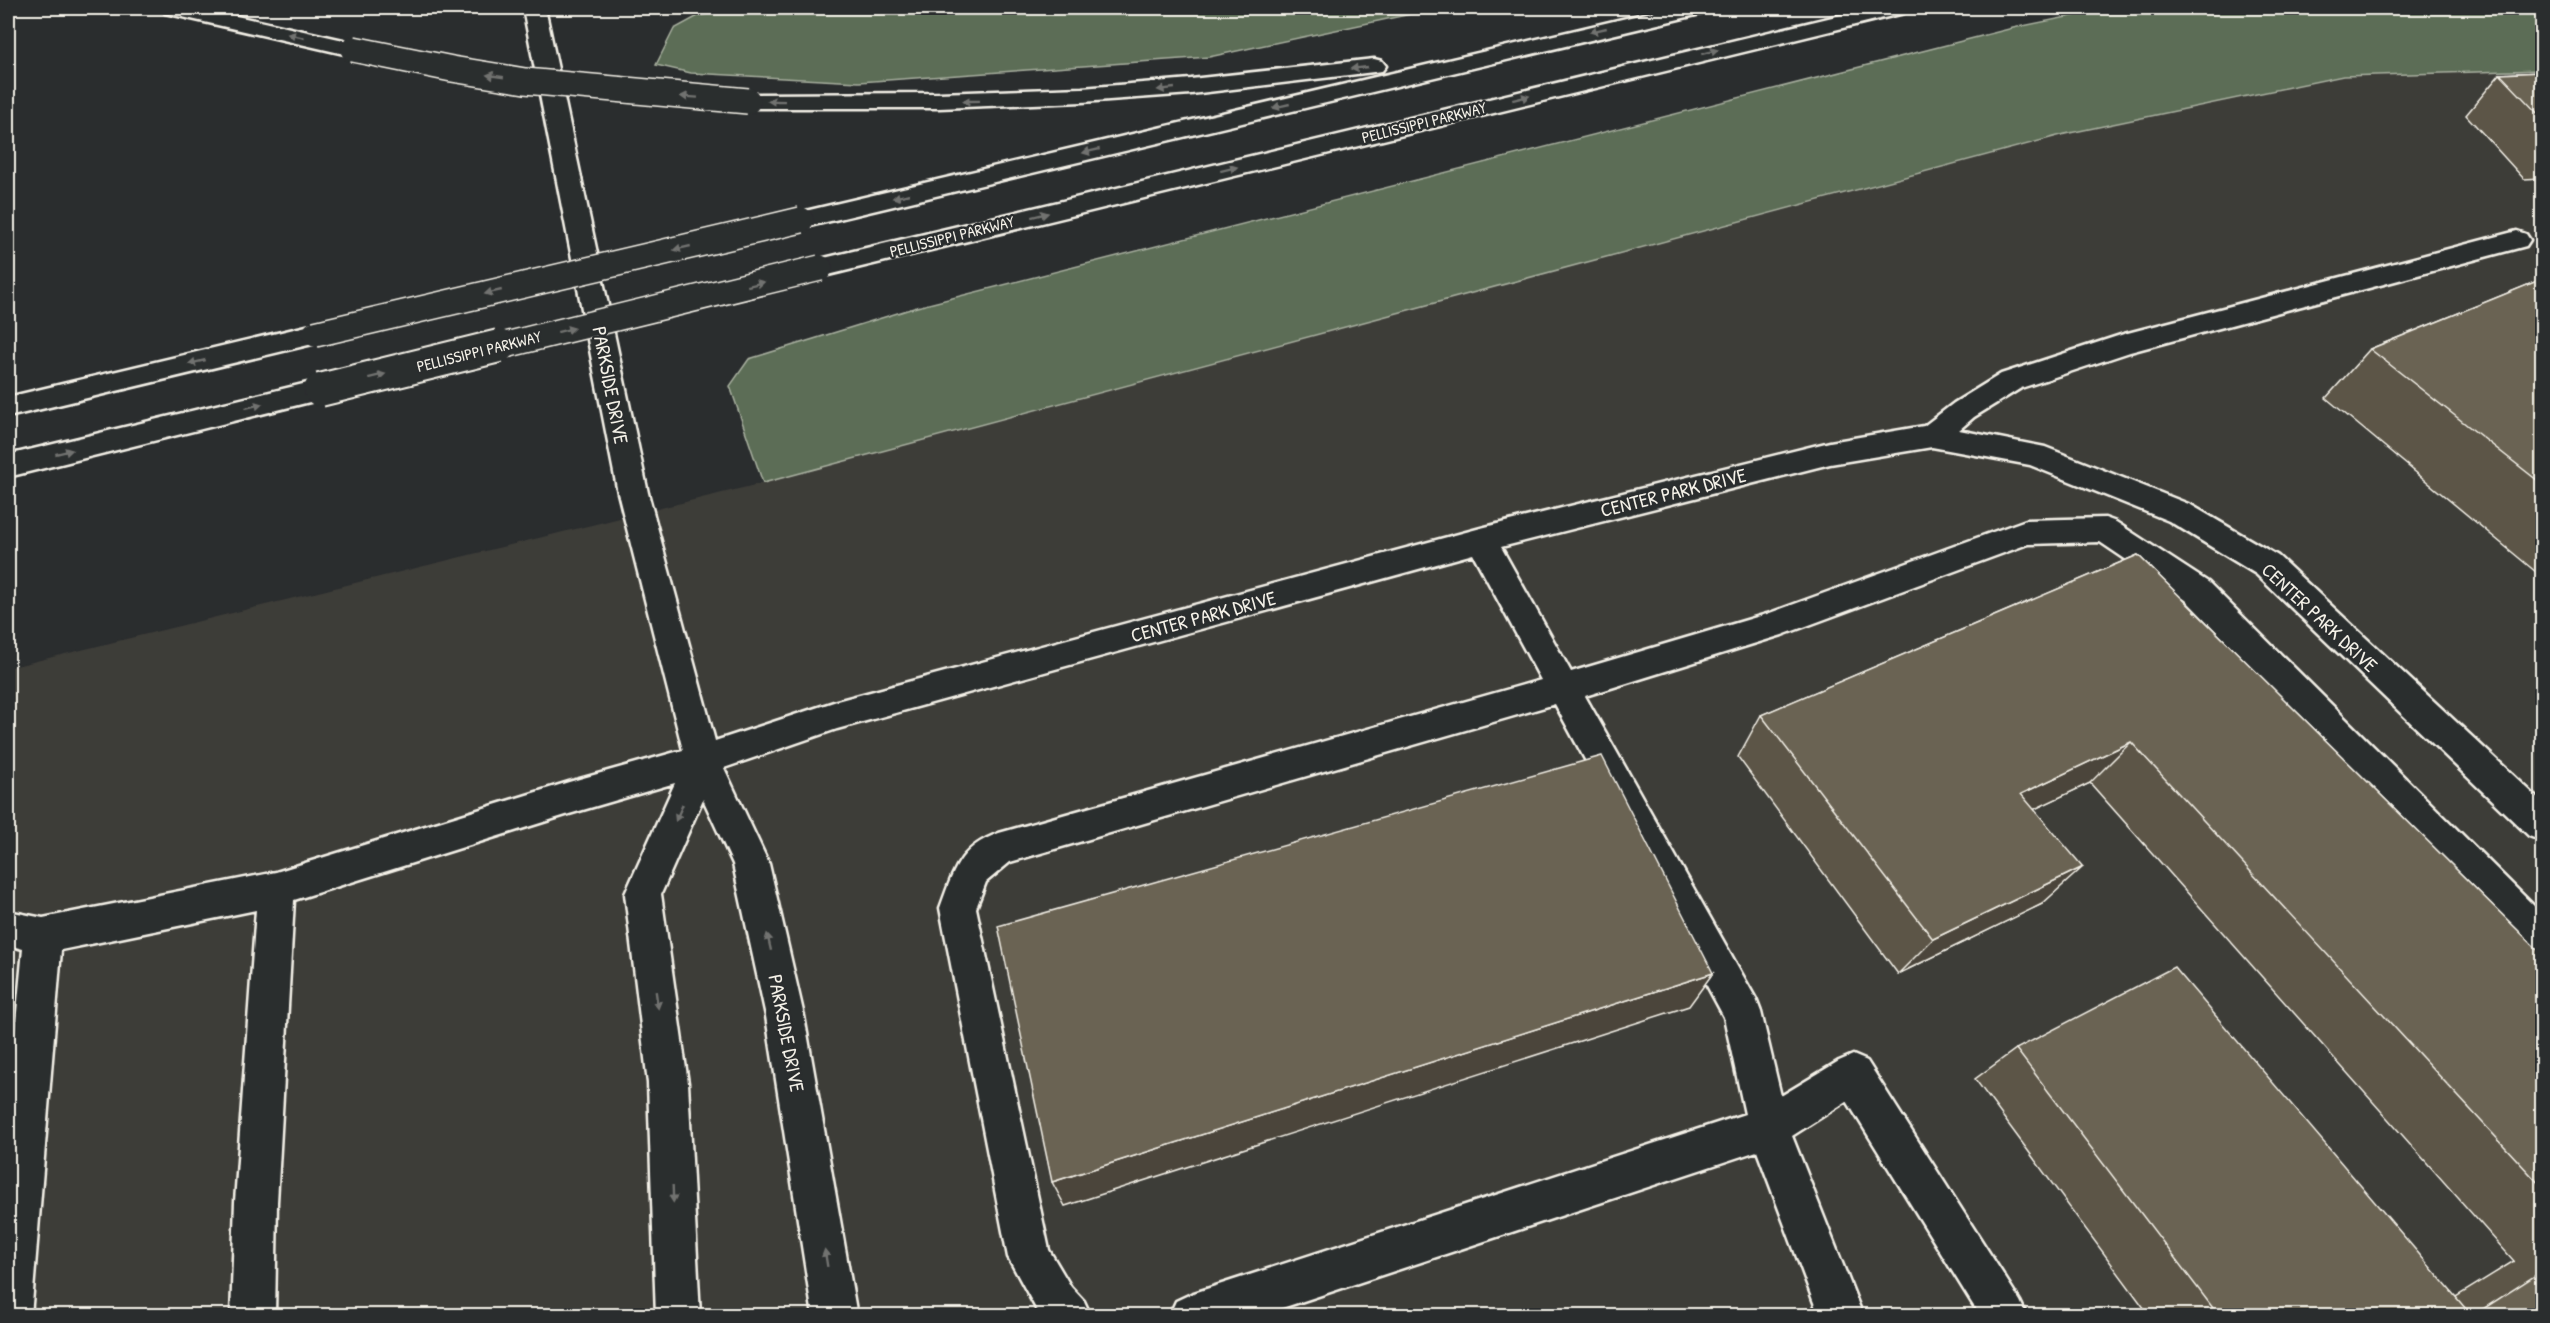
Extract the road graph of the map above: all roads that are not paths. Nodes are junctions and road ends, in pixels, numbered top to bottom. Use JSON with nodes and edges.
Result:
{"nodes":[{"id":1,"x":173,"y":8,"type":"edge"},
{"id":2,"x":534,"y":8,"type":"edge"},
{"id":3,"x":1696,"y":8,"type":"edge"},
{"id":4,"x":1895,"y":8,"type":"edge"},
{"id":5,"x":1501,"y":53,"type":"junction"},
{"id":6,"x":2517,"y":240,"type":"dead end"},
{"id":7,"x":8,"y":407,"type":"edge"},
{"id":8,"x":1932,"y":436,"type":"junction"},
{"id":9,"x":8,"y":466,"type":"edge"},
{"id":10,"x":1481,"y":540,"type":"junction"},
{"id":11,"x":1563,"y":688,"type":"junction"},
{"id":12,"x":703,"y":760,"type":"junction"},
{"id":13,"x":2542,"y":825,"type":"edge"},
{"id":14,"x":276,"y":889,"type":"junction"},
{"id":15,"x":25,"y":932,"type":"edge"},
{"id":16,"x":2542,"y":937,"type":"edge"},
{"id":17,"x":1768,"y":1127,"type":"junction"},
{"id":18,"x":9,"y":1316,"type":"edge"},
{"id":19,"x":253,"y":1316,"type":"edge"},
{"id":20,"x":678,"y":1316,"type":"edge"},
{"id":21,"x":835,"y":1316,"type":"edge"},
{"id":22,"x":1069,"y":1316,"type":"edge"},
{"id":23,"x":1191,"y":1316,"type":"edge"},
{"id":24,"x":1841,"y":1316,"type":"edge"},
{"id":25,"x":2005,"y":1316,"type":"edge"}],
"edges":[{"from":5,"to":1,"type":"main road","one_way":true,"bridge":true},
{"from":2,"to":12,"type":"main road","name":"PARKSIDE DRIVE"},
{"from":3,"to":5,"type":"main road","one_way":true},
{"from":9,"to":4,"type":"main road","name":"PELLISSIPPI PARKWAY","one_way":true,"bridge":true},
{"from":5,"to":7,"type":"main road","one_way":true,"bridge":true},
{"from":6,"to":8,"type":"main road"},
{"from":8,"to":10,"type":"main road","name":"CENTER PARK DRIVE"},
{"from":8,"to":13,"type":"main road","name":"CENTER PARK DRIVE"},
{"from":10,"to":11,"type":"main road"},
{"from":10,"to":12,"type":"main road","name":"CENTER PARK DRIVE"},
{"from":11,"to":16,"type":"main road"},
{"from":11,"to":17,"type":"main road"},
{"from":11,"to":22,"type":"main road"},
{"from":12,"to":14,"type":"main road","name":"CENTER PARK DRIVE"},
{"from":12,"to":20,"type":"main road","one_way":true},
{"from":21,"to":12,"type":"main road","name":"PARKSIDE DRIVE","one_way":true},
{"from":14,"to":15,"type":"main road","name":"CENTER PARK DRIVE"},
{"from":14,"to":19,"type":"main road"},
{"from":15,"to":18,"type":"main road"},
{"from":17,"to":23,"type":"main road"},
{"from":17,"to":24,"type":"main road"},
{"from":17,"to":25,"type":"main road"}]}
